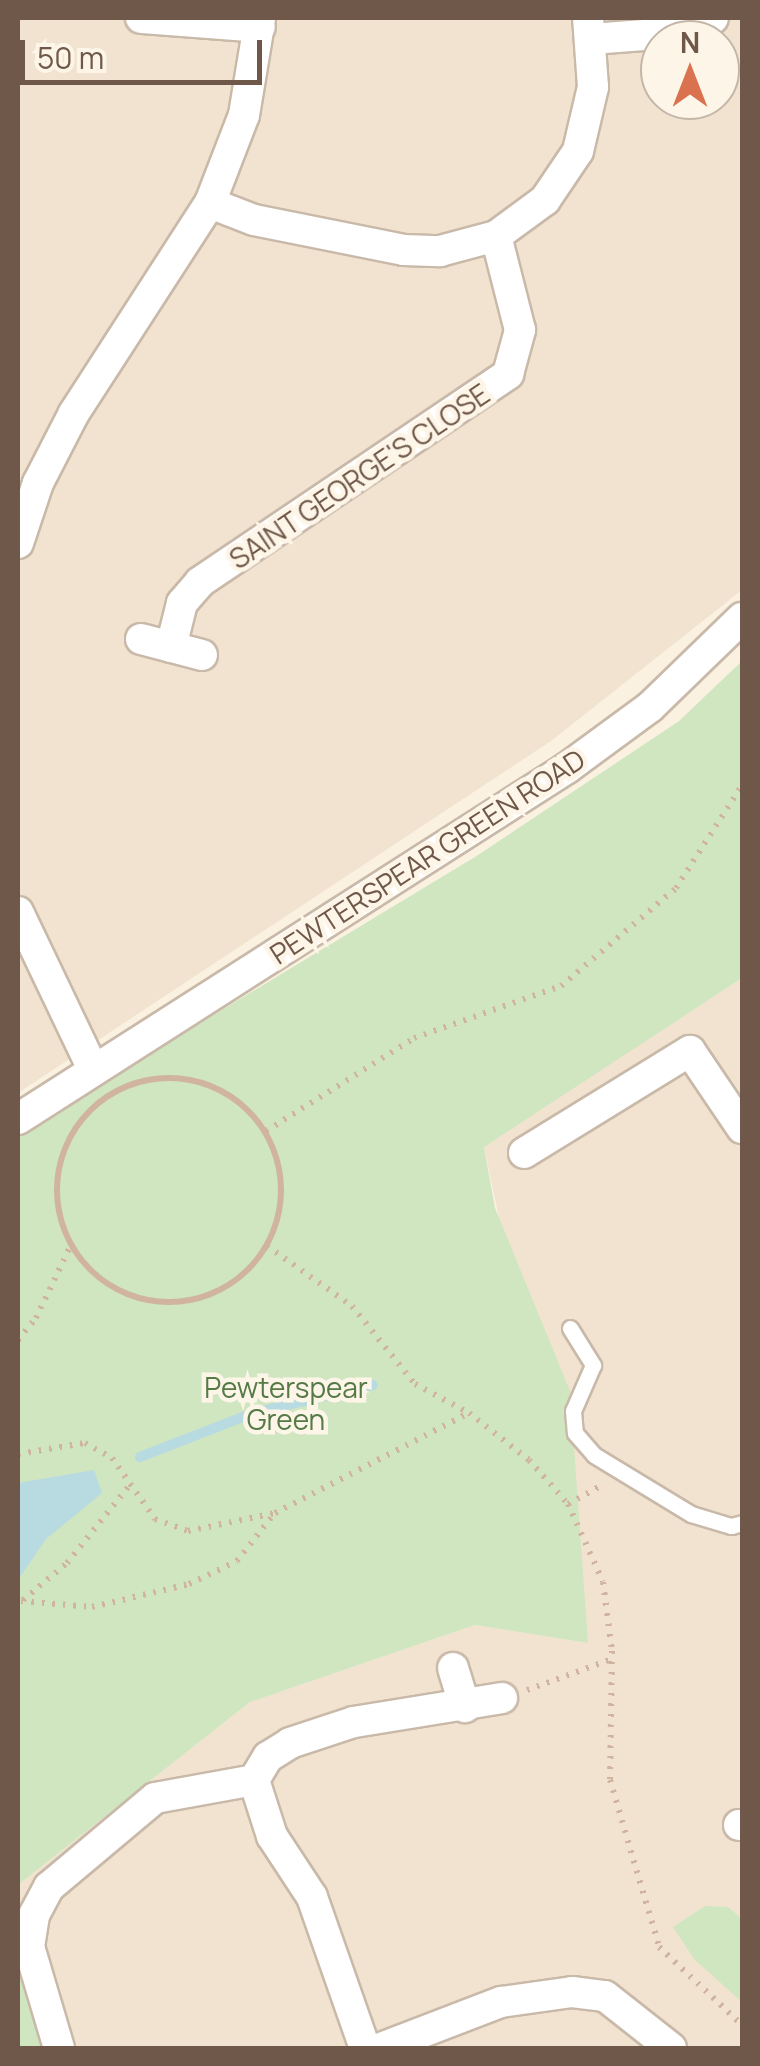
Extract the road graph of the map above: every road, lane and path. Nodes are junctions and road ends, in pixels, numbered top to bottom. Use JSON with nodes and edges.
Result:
{"nodes":[{"id":1,"x":141,"y":18,"type":"edge"},
{"id":2,"x":712,"y":18,"type":"edge"},
{"id":3,"x":260,"y":22,"type":"edge"},
{"id":4,"x":590,"y":28,"type":"edge"},
{"id":5,"x":210,"y":203,"type":"junction"},
{"id":6,"x":496,"y":236,"type":"junction"},
{"id":7,"x":18,"y":543,"type":"edge"},
{"id":8,"x":742,"y":618,"type":"edge"},
{"id":9,"x":140,"y":639,"type":"dead end"},
{"id":10,"x":171,"y":647,"type":"junction"},
{"id":11,"x":202,"y":655,"type":"dead end"},
{"id":12,"x":742,"y":786,"type":"edge"},
{"id":13,"x":18,"y":912,"type":"edge"},
{"id":14,"x":92,"y":1067,"type":"junction"},
{"id":15,"x":18,"y":1120,"type":"edge"},
{"id":16,"x":742,"y":1128,"type":"edge"},
{"id":17,"x":266,"y":1131,"type":"junction"},
{"id":18,"x":524,"y":1153,"type":"dead end"},
{"id":19,"x":71,"y":1245,"type":"junction"},
{"id":20,"x":267,"y":1246,"type":"junction"},
{"id":21,"x":570,"y":1328,"type":"dead end"},
{"id":22,"x":18,"y":1340,"type":"edge"},
{"id":23,"x":469,"y":1413,"type":"junction"},
{"id":24,"x":18,"y":1454,"type":"edge"},
{"id":25,"x":623,"y":1472,"type":"junction"},
{"id":26,"x":128,"y":1487,"type":"junction"},
{"id":27,"x":568,"y":1504,"type":"junction"},
{"id":28,"x":275,"y":1513,"type":"junction"},
{"id":29,"x":742,"y":1523,"type":"edge"},
{"id":30,"x":19,"y":1602,"type":"edge"},
{"id":31,"x":612,"y":1659,"type":"junction"},
{"id":32,"x":454,"y":1668,"type":"dead end"},
{"id":33,"x":502,"y":1698,"type":"joint"},
{"id":34,"x":466,"y":1707,"type":"junction"},
{"id":35,"x":254,"y":1780,"type":"junction"},
{"id":36,"x":742,"y":2026,"type":"edge"},
{"id":37,"x":59,"y":2048,"type":"edge"},
{"id":38,"x":365,"y":2048,"type":"edge"},
{"id":39,"x":381,"y":2048,"type":"edge"},
{"id":40,"x":671,"y":2048,"type":"edge"}],
"edges":[{"from":1,"to":3,"type":"street"},
{"from":2,"to":4,"type":"street"},
{"from":3,"to":5,"type":"street"},
{"from":4,"to":6,"type":"street"},
{"from":5,"to":6,"type":"street"},
{"from":5,"to":7,"type":"street"},
{"from":6,"to":10,"type":"street","name":"SAINT GEORGE'S CLOSE"},
{"from":8,"to":14,"type":"street","name":"PEWTERSPEAR GREEN ROAD"},
{"from":9,"to":10,"type":"street"},
{"from":10,"to":11,"type":"street"},
{"from":12,"to":17,"type":"path"},
{"from":13,"to":14,"type":"street"},
{"from":14,"to":15,"type":"street","name":"PEWTERSPEAR GREEN ROAD"},
{"from":16,"to":18,"type":"street"},
{"from":17,"to":19,"type":"path"},
{"from":17,"to":20,"type":"path"},
{"from":19,"to":20,"type":"path"},
{"from":19,"to":22,"type":"path"},
{"from":20,"to":23,"type":"path"},
{"from":21,"to":25,"type":"lane"},
{"from":23,"to":27,"type":"path"},
{"from":23,"to":28,"type":"path"},
{"from":24,"to":26,"type":"path"},
{"from":25,"to":27,"type":"path"},
{"from":25,"to":29,"type":"lane"},
{"from":26,"to":28,"type":"path"},
{"from":26,"to":30,"type":"path"},
{"from":27,"to":31,"type":"path"},
{"from":28,"to":30,"type":"path"},
{"from":31,"to":33,"type":"path"},
{"from":31,"to":36,"type":"path"},
{"from":32,"to":34,"type":"street"},
{"from":33,"to":34,"type":"street"},
{"from":34,"to":35,"type":"street"},
{"from":35,"to":37,"type":"street"},
{"from":35,"to":38,"type":"street"},
{"from":39,"to":40,"type":"street"}]}
